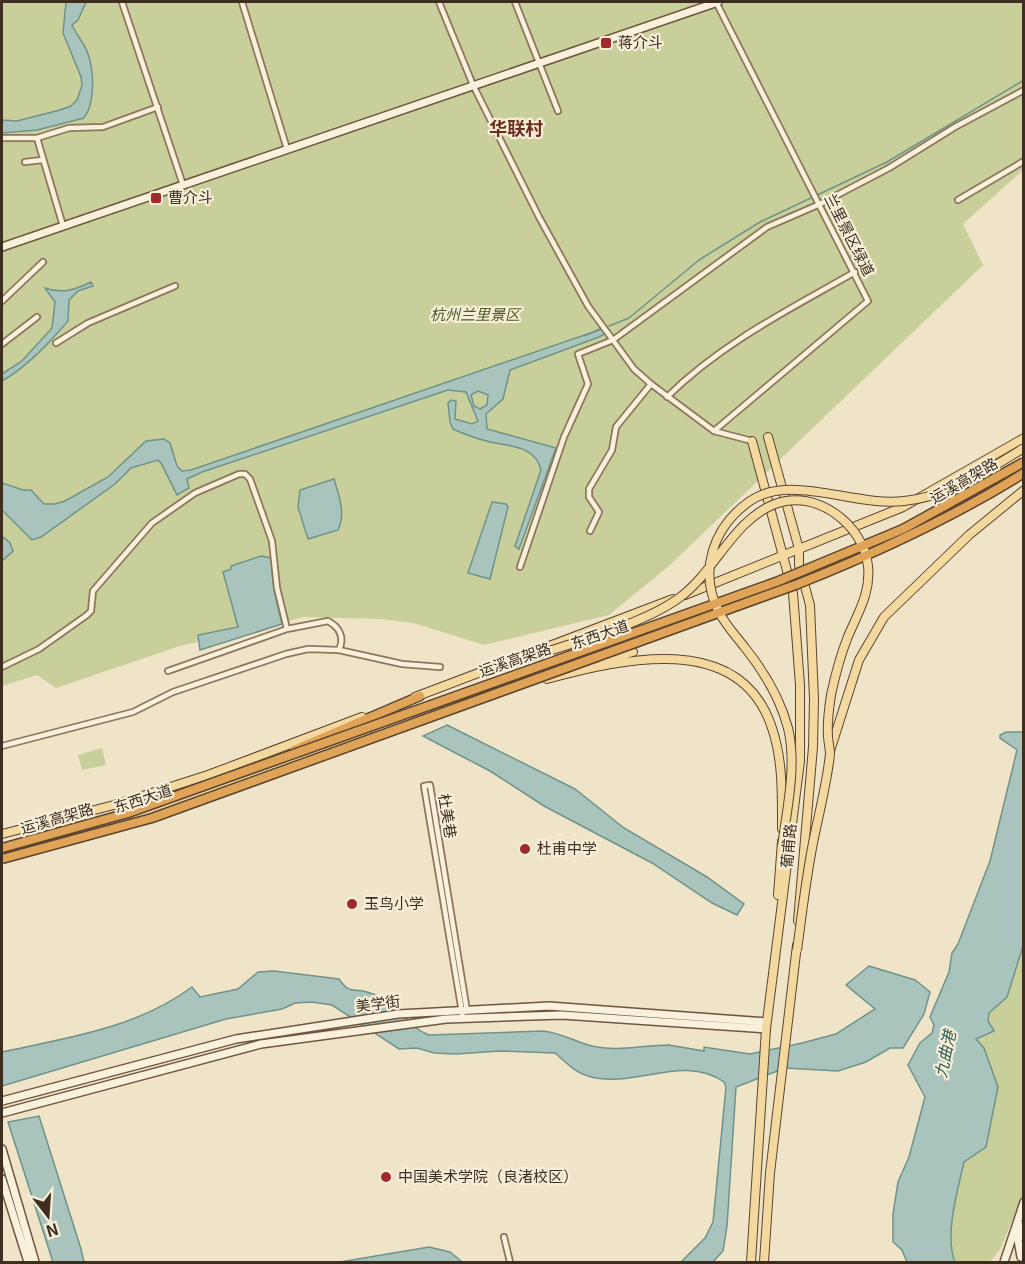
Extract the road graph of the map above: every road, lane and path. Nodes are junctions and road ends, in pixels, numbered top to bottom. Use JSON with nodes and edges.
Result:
{"nodes":[{"id":1,"x":122,"y":2,"type":"edge"},
{"id":2,"x":242,"y":2,"type":"edge"},
{"id":3,"x":439,"y":2,"type":"edge"},
{"id":4,"x":515,"y":2,"type":"edge"},
{"id":5,"x":717,"y":2,"type":"edge"},
{"id":6,"x":538,"y":62,"type":"junction"},
{"id":7,"x":473,"y":85,"type":"junction"},
{"id":8,"x":1023,"y":90,"type":"edge"},
{"id":9,"x":158,"y":107,"type":"junction"},
{"id":10,"x":558,"y":111,"type":"dead end"},
{"id":11,"x":2,"y":138,"type":"edge"},
{"id":12,"x":37,"y":138,"type":"junction"},
{"id":13,"x":286,"y":149,"type":"junction"},
{"id":14,"x":42,"y":160,"type":"junction"},
{"id":15,"x":1023,"y":161,"type":"edge"},
{"id":16,"x":25,"y":162,"type":"dead end"},
{"id":17,"x":183,"y":184,"type":"junction"},
{"id":18,"x":958,"y":200,"type":"dead end"},
{"id":19,"x":819,"y":202,"type":"junction"},
{"id":20,"x":63,"y":226,"type":"junction"},
{"id":21,"x":2,"y":247,"type":"edge"},
{"id":22,"x":43,"y":262,"type":"dead end"},
{"id":23,"x":855,"y":272,"type":"junction"},
{"id":24,"x":175,"y":286,"type":"dead end"},
{"id":25,"x":2,"y":301,"type":"edge"},
{"id":26,"x":37,"y":317,"type":"dead end"},
{"id":27,"x":614,"y":340,"type":"junction"},
{"id":28,"x":56,"y":343,"type":"dead end"},
{"id":29,"x":2,"y":344,"type":"edge"},
{"id":30,"x":651,"y":384,"type":"junction"},
{"id":31,"x":667,"y":398,"type":"junction"},
{"id":32,"x":714,"y":431,"type":"junction"},
{"id":33,"x":768,"y":437,"type":"dead end"},
{"id":34,"x":1023,"y":438,"type":"edge"},
{"id":35,"x":752,"y":441,"type":"joint"},
{"id":36,"x":1023,"y":448,"type":"edge"},
{"id":37,"x":1023,"y":462,"type":"edge"},
{"id":38,"x":1023,"y":467,"type":"edge"},
{"id":39,"x":1023,"y":474,"type":"edge"},
{"id":40,"x":1023,"y":490,"type":"edge"},
{"id":41,"x":590,"y":531,"type":"dead end"},
{"id":42,"x":799,"y":549,"type":"junction"},
{"id":43,"x":783,"y":555,"type":"junction"},
{"id":44,"x":520,"y":567,"type":"dead end"},
{"id":45,"x":803,"y":576,"type":"junction"},
{"id":46,"x":790,"y":581,"type":"junction"},
{"id":47,"x":287,"y":629,"type":"junction"},
{"id":48,"x":339,"y":650,"type":"junction"},
{"id":49,"x":633,"y":652,"type":"dead end"},
{"id":50,"x":2,"y":667,"type":"edge"},
{"id":51,"x":440,"y":667,"type":"dead end"},
{"id":52,"x":168,"y":671,"type":"dead end"},
{"id":53,"x":545,"y":679,"type":"junction"},
{"id":54,"x":420,"y":696,"type":"joint"},
{"id":55,"x":430,"y":718,"type":"joint"},
{"id":56,"x":2,"y":746,"type":"edge"},
{"id":57,"x":830,"y":751,"type":"junction"},
{"id":58,"x":261,"y":764,"type":"junction"},
{"id":59,"x":266,"y":775,"type":"junction"},
{"id":60,"x":2,"y":834,"type":"edge"},
{"id":61,"x":782,"y":846,"type":"junction"},
{"id":62,"x":2,"y":848,"type":"edge"},
{"id":63,"x":2,"y":853,"type":"edge"},
{"id":64,"x":2,"y":859,"type":"edge"},
{"id":65,"x":797,"y":950,"type":"junction"},
{"id":66,"x":770,"y":989,"type":"junction"},
{"id":67,"x":464,"y":1009,"type":"junction"},
{"id":68,"x":465,"y":1017,"type":"junction"},
{"id":69,"x":766,"y":1025,"type":"junction"},
{"id":70,"x":2,"y":1101,"type":"edge"},
{"id":71,"x":2,"y":1113,"type":"edge"},
{"id":72,"x":2,"y":1149,"type":"edge"},
{"id":73,"x":2,"y":1179,"type":"edge"},
{"id":74,"x":1023,"y":1202,"type":"edge"},
{"id":75,"x":1023,"y":1224,"type":"edge"},
{"id":76,"x":504,"y":1237,"type":"dead end"},
{"id":77,"x":1022,"y":1258,"type":"edge"},
{"id":78,"x":1004,"y":1262,"type":"edge"},
{"id":79,"x":28,"y":1263,"type":"edge"},
{"id":80,"x":35,"y":1263,"type":"edge"},
{"id":81,"x":510,"y":1263,"type":"edge"},
{"id":82,"x":751,"y":1263,"type":"edge"},
{"id":83,"x":764,"y":1263,"type":"edge"}],
"edges":[{"from":1,"to":9,"type":"street"},
{"from":2,"to":13,"type":"street"},
{"from":3,"to":7,"type":"street"},
{"from":4,"to":6,"type":"street"},
{"from":5,"to":6,"type":"street"},
{"from":5,"to":19,"type":"street","name":"兰里景区绿道"},
{"from":6,"to":7,"type":"street"},
{"from":6,"to":10,"type":"street"},
{"from":7,"to":13,"type":"street"},
{"from":7,"to":27,"type":"street"},
{"from":8,"to":19,"type":"street"},
{"from":9,"to":12,"type":"street"},
{"from":9,"to":17,"type":"street"},
{"from":11,"to":12,"type":"street"},
{"from":12,"to":14,"type":"street"},
{"from":13,"to":17,"type":"street"},
{"from":14,"to":16,"type":"street"},
{"from":14,"to":20,"type":"street"},
{"from":15,"to":18,"type":"street"},
{"from":17,"to":20,"type":"street"},
{"from":19,"to":23,"type":"street","name":"兰里景区绿道"},
{"from":19,"to":27,"type":"street"},
{"from":20,"to":21,"type":"street"},
{"from":22,"to":25,"type":"street"},
{"from":23,"to":31,"type":"street"},
{"from":23,"to":32,"type":"street","name":"兰里景区绿道"},
{"from":24,"to":28,"type":"street"},
{"from":26,"to":29,"type":"street"},
{"from":27,"to":30,"type":"street"},
{"from":27,"to":44,"type":"street"},
{"from":30,"to":31,"type":"street"},
{"from":30,"to":41,"type":"street"},
{"from":31,"to":32,"type":"street"},
{"from":32,"to":35,"type":"street"},
{"from":33,"to":42,"type":"main road","name":"葡甫路"},
{"from":34,"to":42,"type":"main road"},
{"from":35,"to":43,"type":"main road","name":"葡甫路"},
{"from":36,"to":61,"type":"main road","bridge":true},
{"from":37,"to":58,"type":"highway","name":"运溪高架路","bridge":true},
{"from":38,"to":45,"type":"main road","name":"东西大道"},
{"from":39,"to":59,"type":"highway","name":"运溪高架路","bridge":true},
{"from":40,"to":57,"type":"main road"},
{"from":42,"to":43,"type":"main road"},
{"from":42,"to":45,"type":"main road","name":"葡甫路"},
{"from":43,"to":46,"type":"main road","name":"葡甫路"},
{"from":43,"to":60,"type":"main road"},
{"from":45,"to":46,"type":"main road","name":"东西大道"},
{"from":45,"to":65,"type":"main road","name":"葡甫路"},
{"from":46,"to":63,"type":"main road","name":"东西大道"},
{"from":46,"to":66,"type":"main road","name":"葡甫路"},
{"from":47,"to":48,"type":"street"},
{"from":47,"to":50,"type":"street"},
{"from":47,"to":52,"type":"street"},
{"from":48,"to":51,"type":"street"},
{"from":48,"to":56,"type":"street"},
{"from":49,"to":53,"type":"main road","bridge":true},
{"from":53,"to":55,"type":"main road","bridge":true},
{"from":53,"to":61,"type":"main road","bridge":true},
{"from":54,"to":57,"type":"main road","bridge":true},
{"from":54,"to":58,"type":"highway","bridge":true},
{"from":55,"to":59,"type":"highway","bridge":true},
{"from":57,"to":65,"type":"main road","bridge":true},
{"from":58,"to":62,"type":"highway","name":"运溪高架路","bridge":true},
{"from":59,"to":64,"type":"highway","name":"运溪高架路","bridge":true},
{"from":61,"to":66,"type":"main road"},
{"from":65,"to":83,"type":"main road","name":"葡甫路"},
{"from":66,"to":69,"type":"main road","name":"葡甫路"},
{"from":67,"to":67,"type":"street","name":"杜美巷"},
{"from":67,"to":68,"type":"street","name":"杜美巷"},
{"from":67,"to":69,"type":"street","name":"美学街"},
{"from":67,"to":70,"type":"street","name":"美学街"},
{"from":68,"to":69,"type":"street","name":"美学街"},
{"from":68,"to":71,"type":"street","name":"美学街"},
{"from":69,"to":82,"type":"main road","name":"葡甫路"},
{"from":72,"to":80,"type":"street"},
{"from":73,"to":79,"type":"street"},
{"from":74,"to":78,"type":"street"},
{"from":75,"to":77,"type":"street"},
{"from":76,"to":81,"type":"street"},
{"from":77,"to":78,"type":"street"}]}
